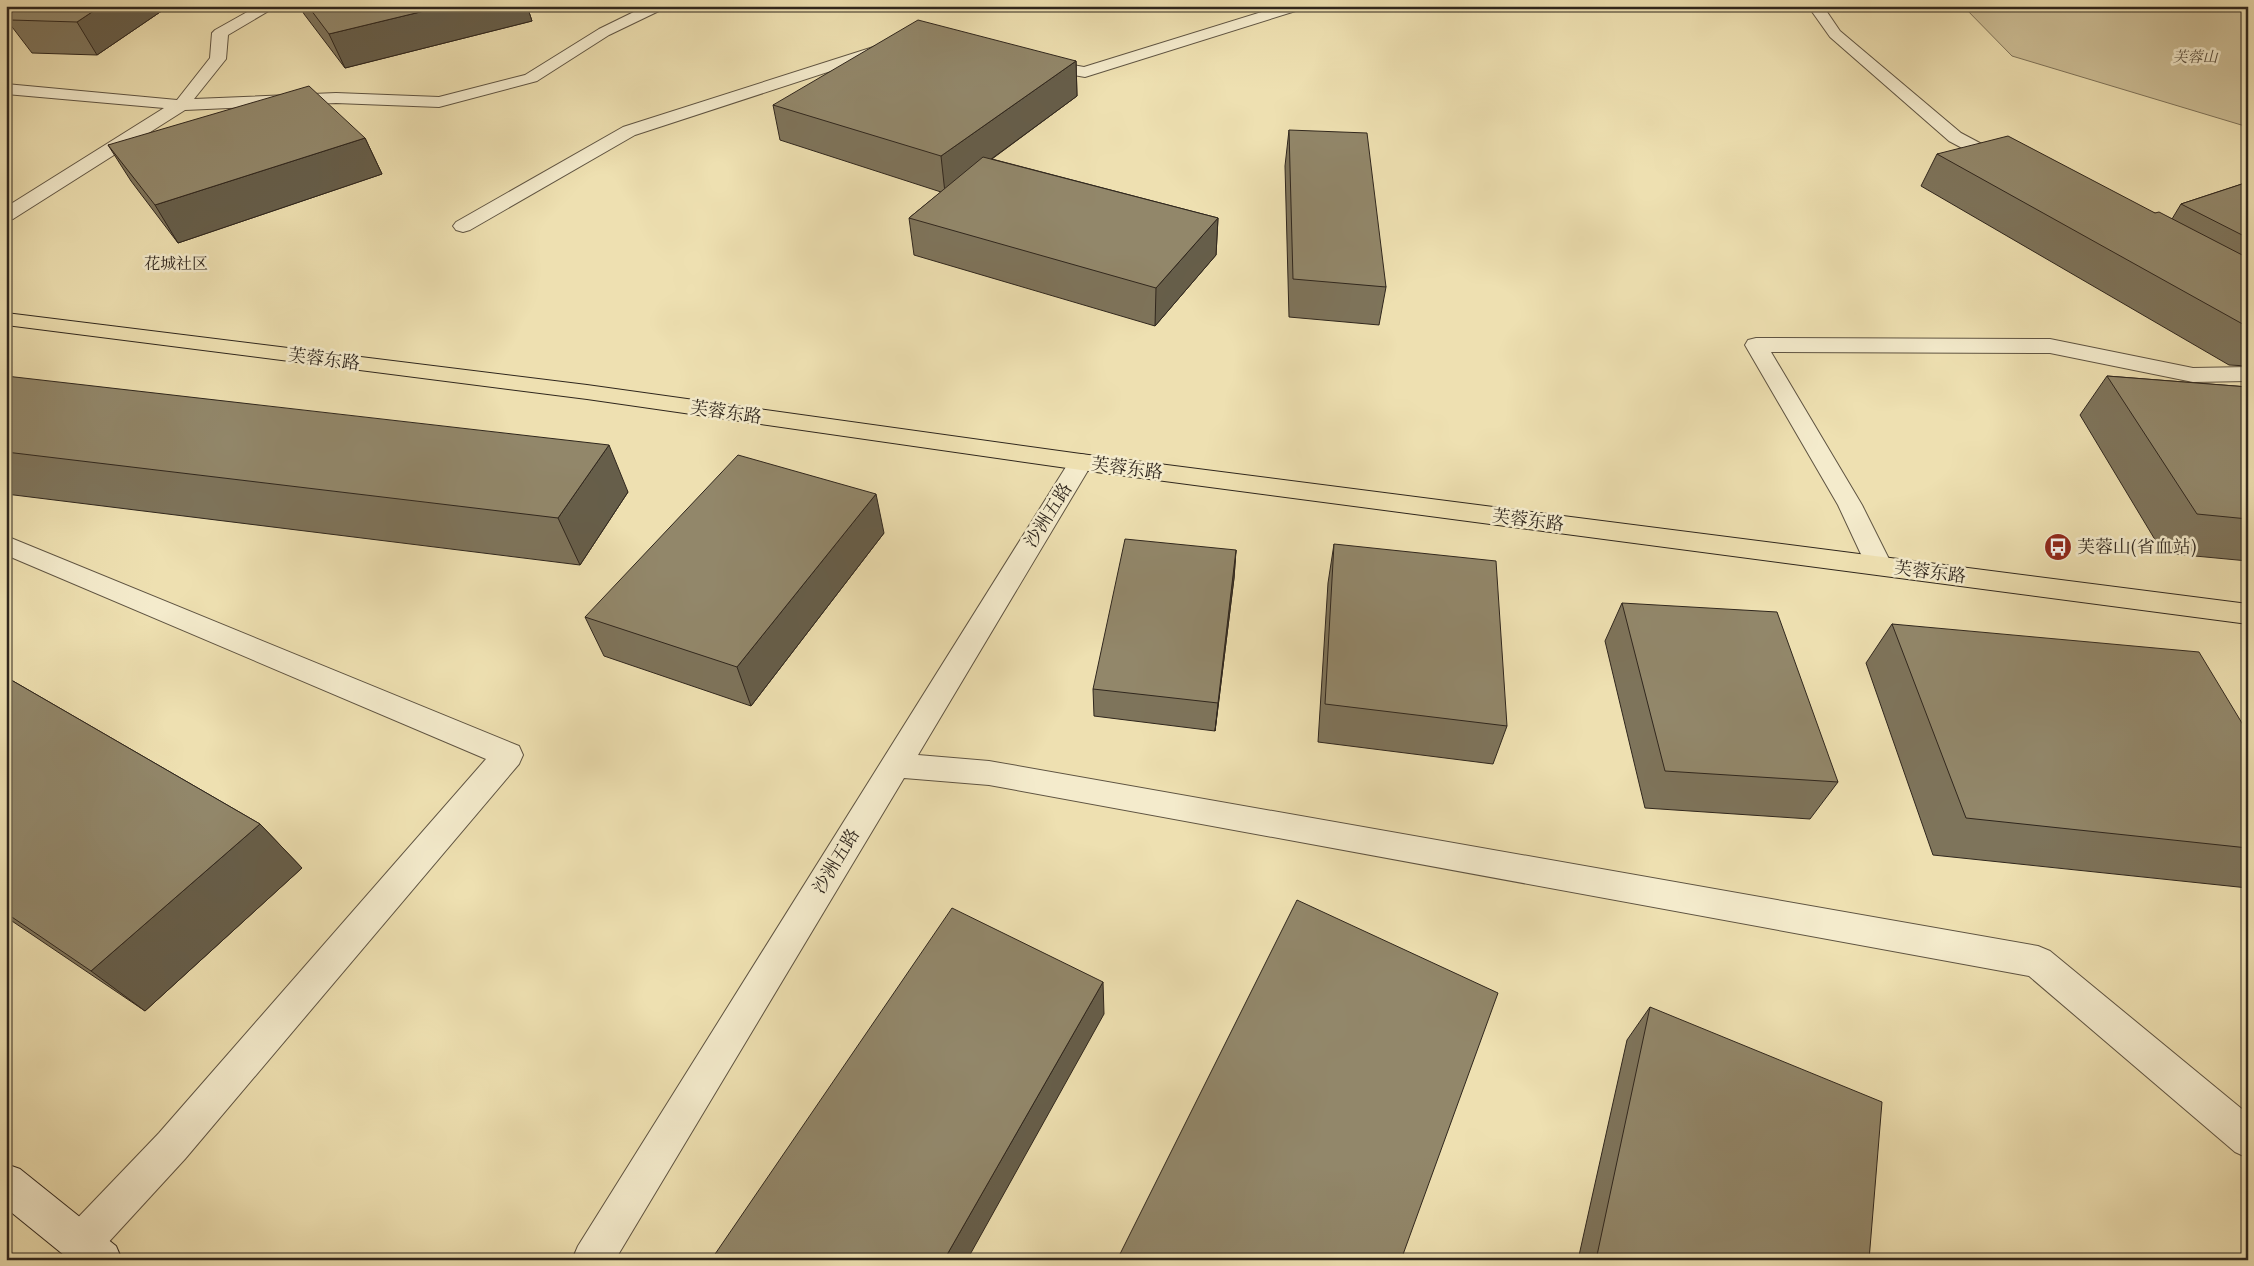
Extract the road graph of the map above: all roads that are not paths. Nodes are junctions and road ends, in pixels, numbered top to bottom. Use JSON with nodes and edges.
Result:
{"nodes":[{"id":1,"x":270,"y":6,"type":"edge"},
{"id":2,"x":658,"y":6,"type":"edge"},
{"id":3,"x":1298,"y":6,"type":"edge"},
{"id":4,"x":1815,"y":6,"type":"edge"},
{"id":5,"x":903,"y":42,"type":"edge"},
{"id":6,"x":1028,"y":62,"type":"edge"},
{"id":7,"x":6,"y":89,"type":"edge"},
{"id":8,"x":181,"y":105,"type":"junction"},
{"id":9,"x":2016,"y":170,"type":"edge"},
{"id":10,"x":6,"y":215,"type":"edge"},
{"id":11,"x":464,"y":226,"type":"dead end"},
{"id":12,"x":6,"y":318,"type":"edge"},
{"id":13,"x":2248,"y":374,"type":"edge"},
{"id":14,"x":1081,"y":462,"type":"junction"},
{"id":15,"x":6,"y":545,"type":"edge"},
{"id":16,"x":1879,"y":566,"type":"junction"},
{"id":17,"x":2248,"y":614,"type":"edge"},
{"id":18,"x":895,"y":765,"type":"junction"},
{"id":19,"x":2248,"y":1139,"type":"edge"},
{"id":20,"x":6,"y":1184,"type":"edge"},
{"id":21,"x":92,"y":1251,"type":"edge"},
{"id":22,"x":592,"y":1260,"type":"edge"}],
"edges":[{"from":1,"to":8,"type":"street"},
{"from":2,"to":8,"type":"street"},
{"from":3,"to":6,"type":"street"},
{"from":4,"to":9,"type":"street"},
{"from":5,"to":11,"type":"street"},
{"from":7,"to":8,"type":"street"},
{"from":8,"to":10,"type":"street"},
{"from":12,"to":14,"type":"main road","name":"芙蓉东路"},
{"from":13,"to":16,"type":"street"},
{"from":14,"to":16,"type":"main road","name":"芙蓉东路"},
{"from":14,"to":18,"type":"street","name":"沙洲五路"},
{"from":15,"to":21,"type":"street"},
{"from":16,"to":17,"type":"main road","name":"芙蓉东路"},
{"from":18,"to":19,"type":"street"},
{"from":18,"to":22,"type":"street","name":"沙洲五路"},
{"from":20,"to":21,"type":"street"}]}
